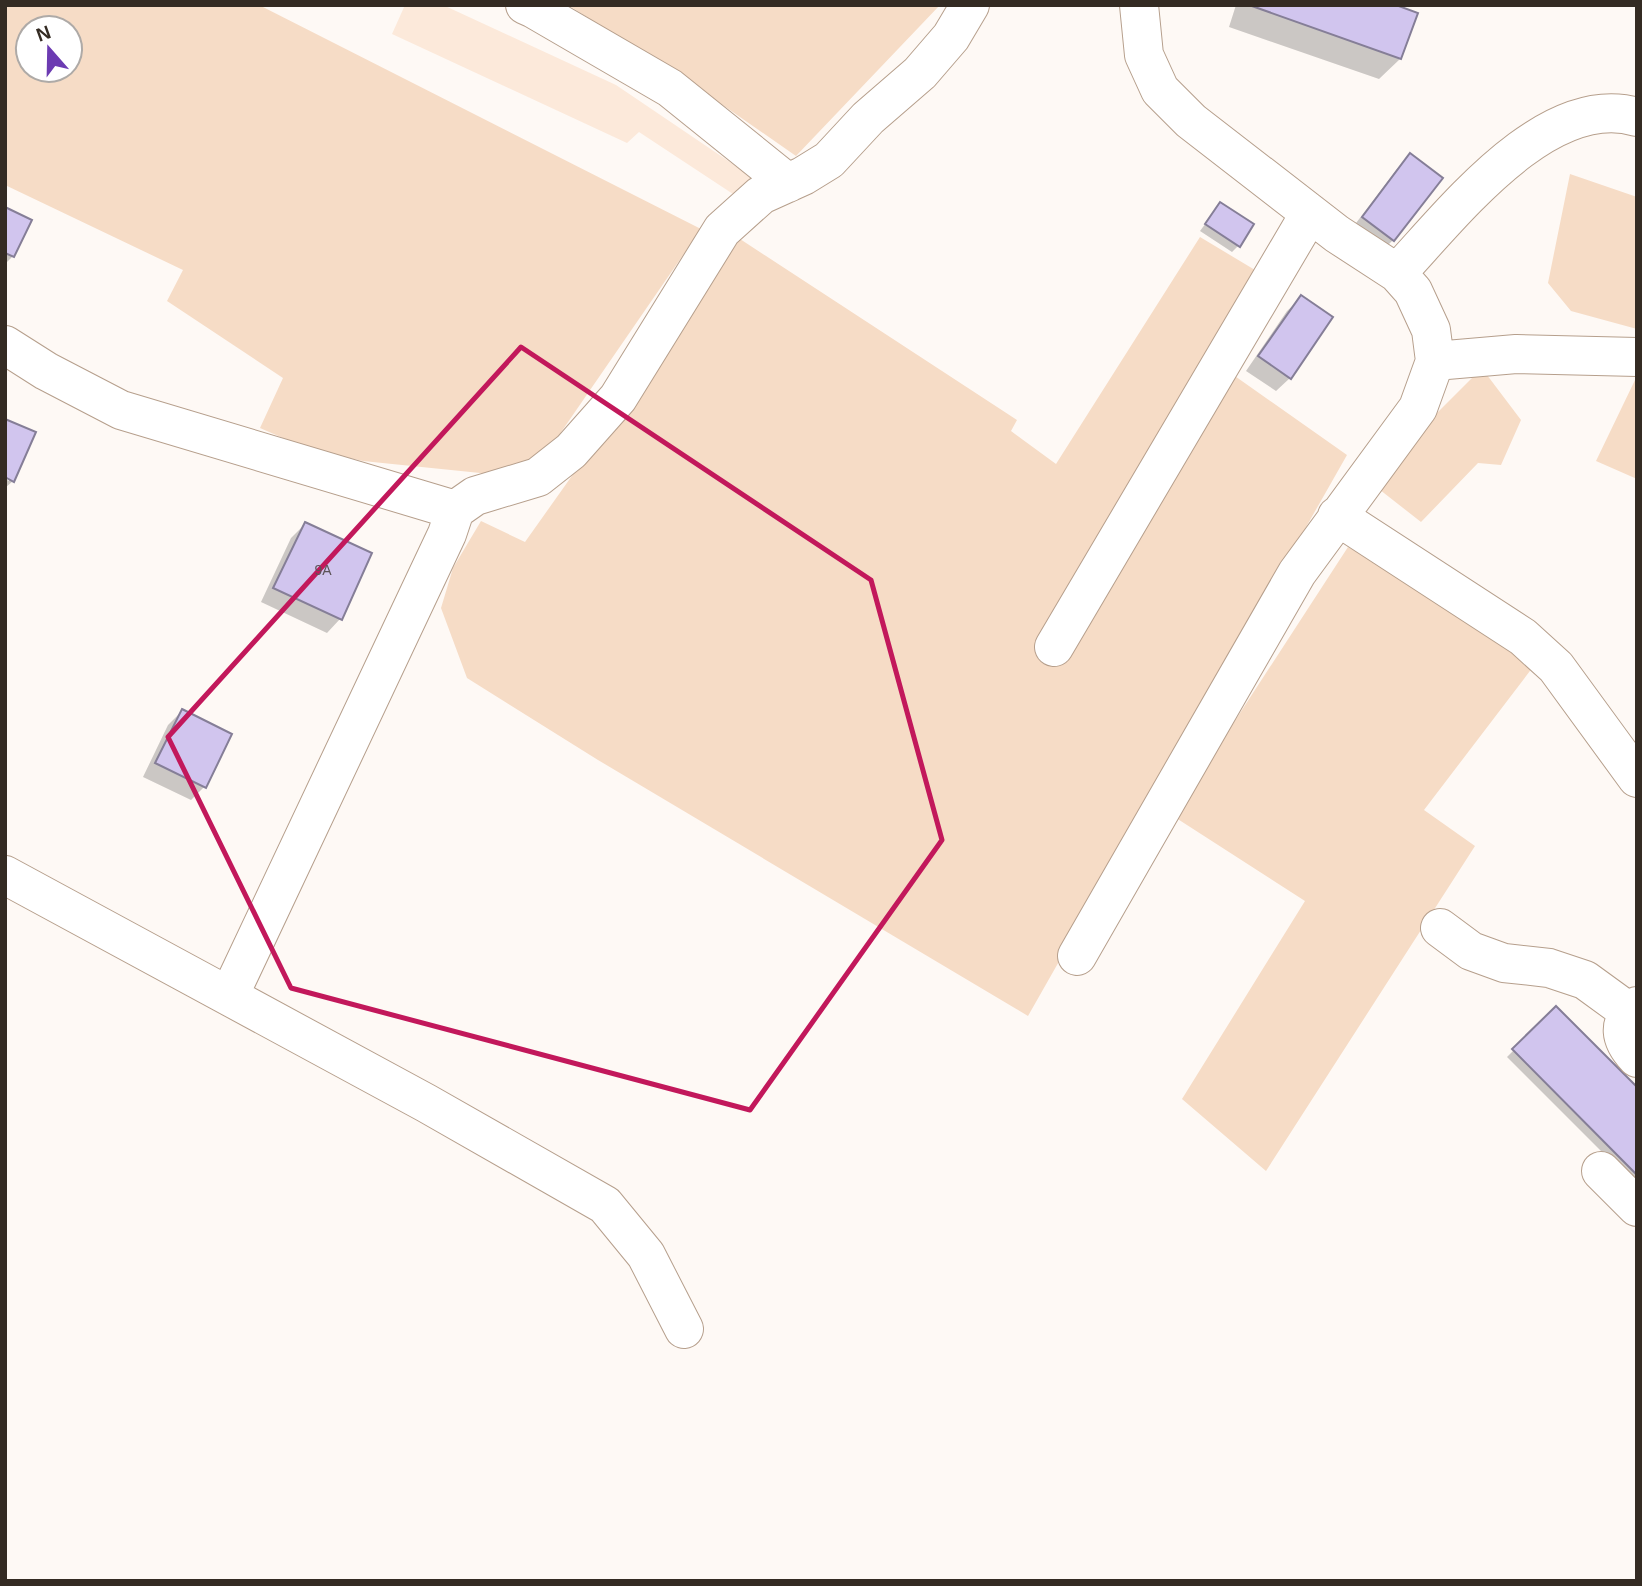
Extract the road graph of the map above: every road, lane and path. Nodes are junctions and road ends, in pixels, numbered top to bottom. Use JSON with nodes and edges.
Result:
{"nodes":[{"id":1,"x":970,"y":5,"type":"edge"},
{"id":2,"x":1139,"y":5,"type":"edge"},
{"id":3,"x":532,"y":6,"type":"edge"},
{"id":4,"x":1637,"y":117,"type":"edge"},
{"id":5,"x":788,"y":183,"type":"junction"},
{"id":6,"x":1324,"y":224,"type":"junction"},
{"id":7,"x":1396,"y":273,"type":"junction"},
{"id":8,"x":5,"y":345,"type":"edge"},
{"id":9,"x":1637,"y":357,"type":"edge"},
{"id":10,"x":1435,"y":361,"type":"junction"},
{"id":11,"x":455,"y":510,"type":"junction"},
{"id":12,"x":1337,"y":516,"type":"junction"},
{"id":13,"x":1054,"y":647,"type":"dead end"},
{"id":14,"x":1637,"y":778,"type":"edge"},
{"id":15,"x":5,"y":875,"type":"edge"},
{"id":16,"x":1440,"y":928,"type":"dead end"},
{"id":17,"x":1076,"y":956,"type":"dead end"},
{"id":18,"x":229,"y":996,"type":"junction"},
{"id":19,"x":1633,"y":1009,"type":"edge"},
{"id":20,"x":1637,"y":1058,"type":"edge"},
{"id":21,"x":1601,"y":1171,"type":"dead end"},
{"id":22,"x":1637,"y":1207,"type":"edge"},
{"id":23,"x":684,"y":1329,"type":"dead end"}],
"edges":[{"from":1,"to":5,"type":"street"},
{"from":2,"to":6,"type":"street"},
{"from":3,"to":5,"type":"street"},
{"from":4,"to":7,"type":"street"},
{"from":5,"to":11,"type":"street"},
{"from":6,"to":7,"type":"street"},
{"from":6,"to":13,"type":"street"},
{"from":7,"to":10,"type":"street"},
{"from":8,"to":11,"type":"street"},
{"from":9,"to":10,"type":"street"},
{"from":10,"to":12,"type":"street"},
{"from":11,"to":18,"type":"street"},
{"from":12,"to":14,"type":"street"},
{"from":12,"to":17,"type":"street"},
{"from":15,"to":18,"type":"street"},
{"from":16,"to":19,"type":"street"},
{"from":18,"to":23,"type":"street"},
{"from":19,"to":20,"type":"street"},
{"from":21,"to":22,"type":"street"}]}
